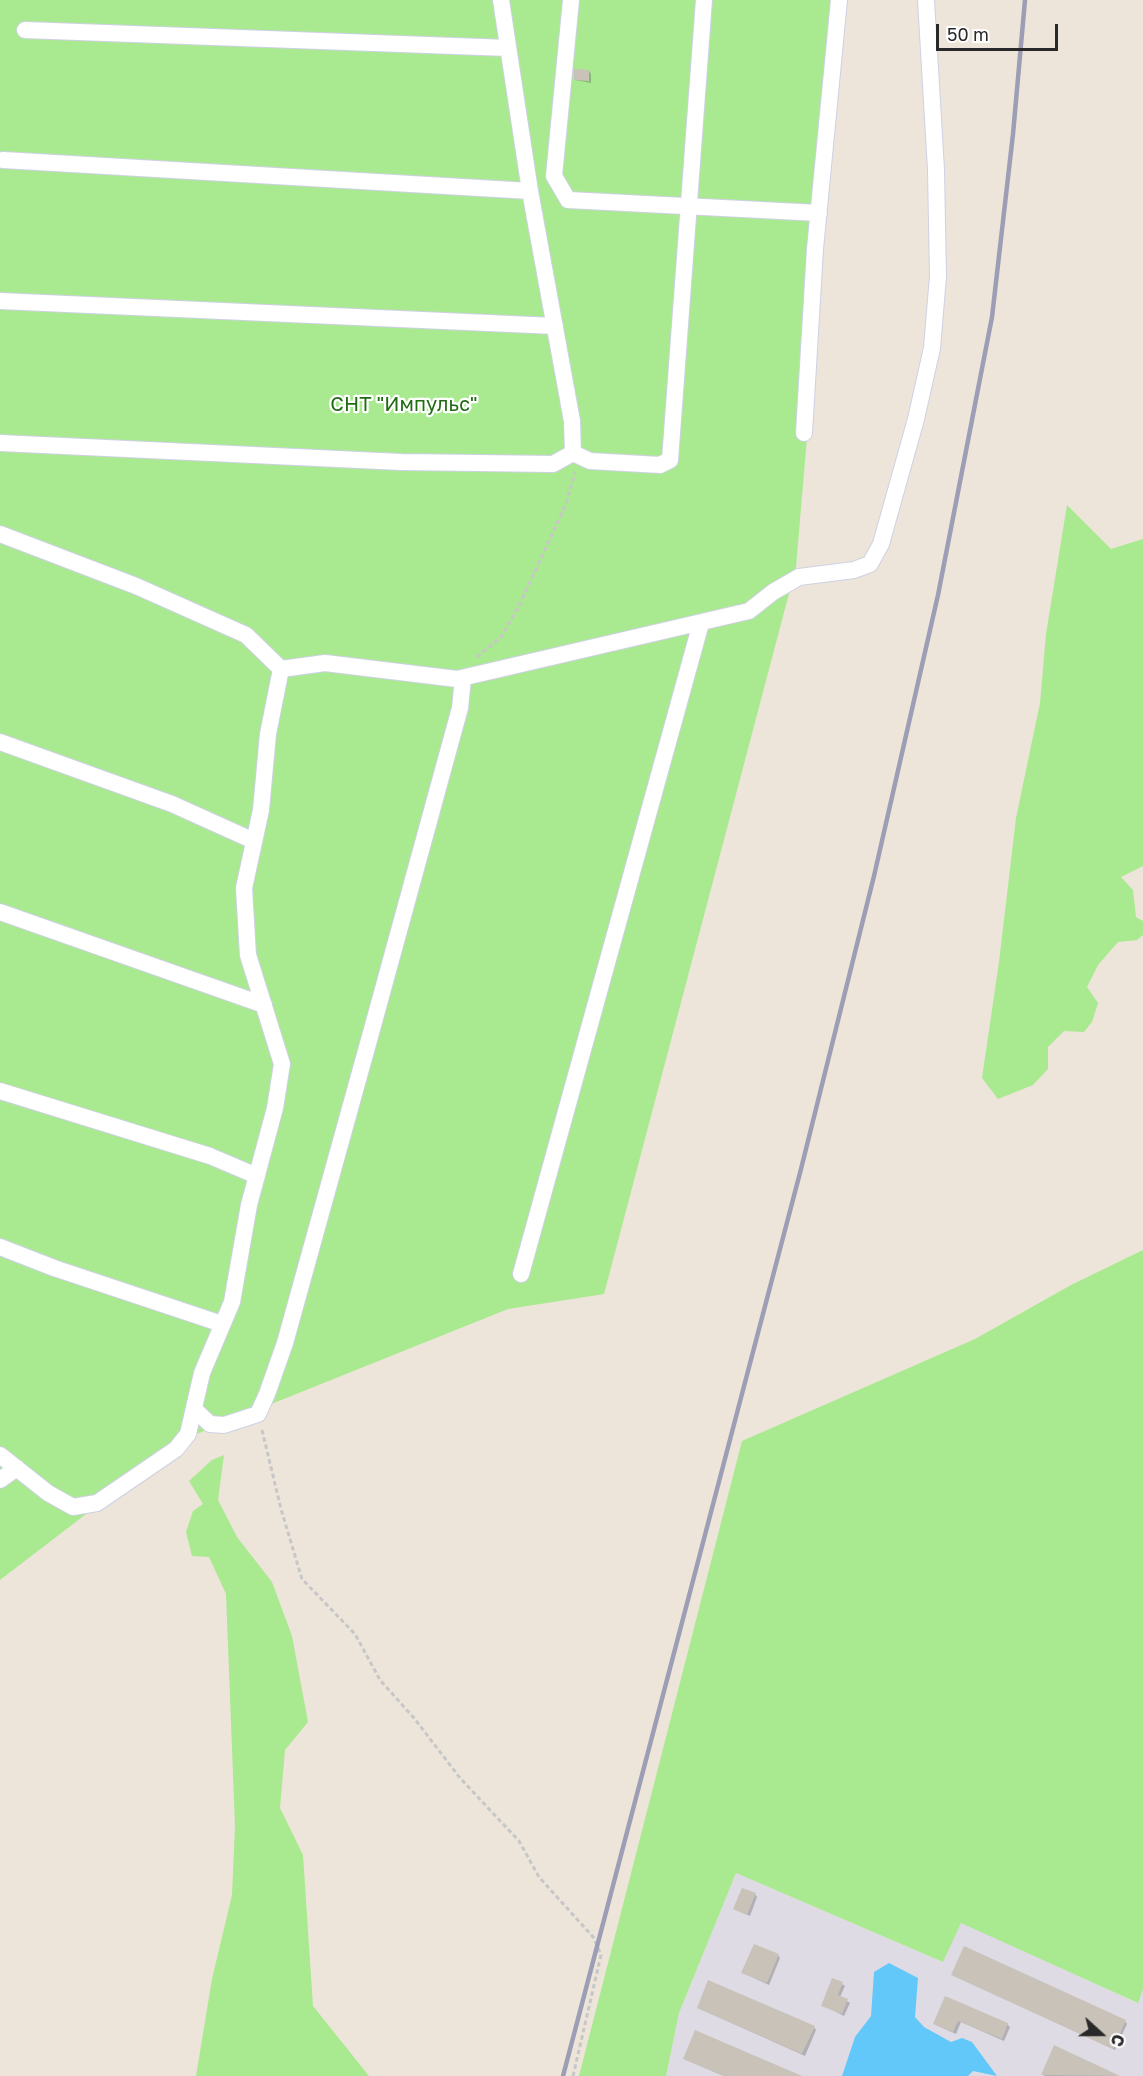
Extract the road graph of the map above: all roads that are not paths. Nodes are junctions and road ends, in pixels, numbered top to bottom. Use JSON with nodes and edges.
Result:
{"nodes":[{"id":1,"x":501,"y":0,"type":"edge"},
{"id":2,"x":571,"y":0,"type":"edge"},
{"id":3,"x":704,"y":0,"type":"edge"},
{"id":4,"x":839,"y":0,"type":"edge"},
{"id":5,"x":926,"y":0,"type":"edge"},
{"id":6,"x":25,"y":30,"type":"dead end"},
{"id":7,"x":508,"y":48,"type":"junction"},
{"id":8,"x":3,"y":160,"type":"dead end"},
{"id":9,"x":530,"y":191,"type":"junction"},
{"id":10,"x":690,"y":205,"type":"junction"},
{"id":11,"x":819,"y":213,"type":"junction"},
{"id":12,"x":0,"y":301,"type":"edge"},
{"id":13,"x":555,"y":326,"type":"junction"},
{"id":14,"x":804,"y":433,"type":"dead end"},
{"id":15,"x":0,"y":443,"type":"edge"},
{"id":16,"x":573,"y":453,"type":"junction"},
{"id":17,"x":0,"y":534,"type":"edge"},
{"id":18,"x":701,"y":622,"type":"junction"},
{"id":19,"x":281,"y":669,"type":"junction"},
{"id":20,"x":463,"y":678,"type":"junction"},
{"id":21,"x":0,"y":742,"type":"edge"},
{"id":22,"x":254,"y":841,"type":"junction"},
{"id":23,"x":0,"y":912,"type":"edge"},
{"id":24,"x":264,"y":1005,"type":"junction"},
{"id":25,"x":0,"y":1091,"type":"edge"},
{"id":26,"x":257,"y":1176,"type":"junction"},
{"id":27,"x":0,"y":1248,"type":"edge"},
{"id":28,"x":521,"y":1274,"type":"dead end"},
{"id":29,"x":222,"y":1324,"type":"junction"},
{"id":30,"x":195,"y":1410,"type":"junction"},
{"id":31,"x":0,"y":1455,"type":"edge"},
{"id":32,"x":17,"y":1468,"type":"junction"},
{"id":33,"x":0,"y":1480,"type":"edge"}],
"edges":[{"from":1,"to":7,"type":"lane"},
{"from":2,"to":10,"type":"lane"},
{"from":3,"to":10,"type":"lane"},
{"from":4,"to":11,"type":"lane"},
{"from":5,"to":18,"type":"lane"},
{"from":6,"to":7,"type":"lane"},
{"from":7,"to":9,"type":"lane"},
{"from":8,"to":9,"type":"lane"},
{"from":9,"to":13,"type":"lane"},
{"from":10,"to":11,"type":"lane"},
{"from":10,"to":16,"type":"lane"},
{"from":11,"to":14,"type":"lane"},
{"from":12,"to":13,"type":"lane"},
{"from":13,"to":16,"type":"lane"},
{"from":15,"to":16,"type":"lane"},
{"from":17,"to":19,"type":"lane"},
{"from":18,"to":20,"type":"lane"},
{"from":18,"to":28,"type":"lane"},
{"from":19,"to":20,"type":"lane"},
{"from":19,"to":22,"type":"lane"},
{"from":20,"to":30,"type":"lane"},
{"from":21,"to":22,"type":"lane"},
{"from":22,"to":24,"type":"lane"},
{"from":23,"to":24,"type":"lane"},
{"from":24,"to":26,"type":"lane"},
{"from":25,"to":26,"type":"lane"},
{"from":26,"to":29,"type":"lane"},
{"from":27,"to":29,"type":"lane"},
{"from":29,"to":30,"type":"lane"},
{"from":30,"to":32,"type":"lane"},
{"from":31,"to":32,"type":"lane"},
{"from":32,"to":33,"type":"lane"}]}
